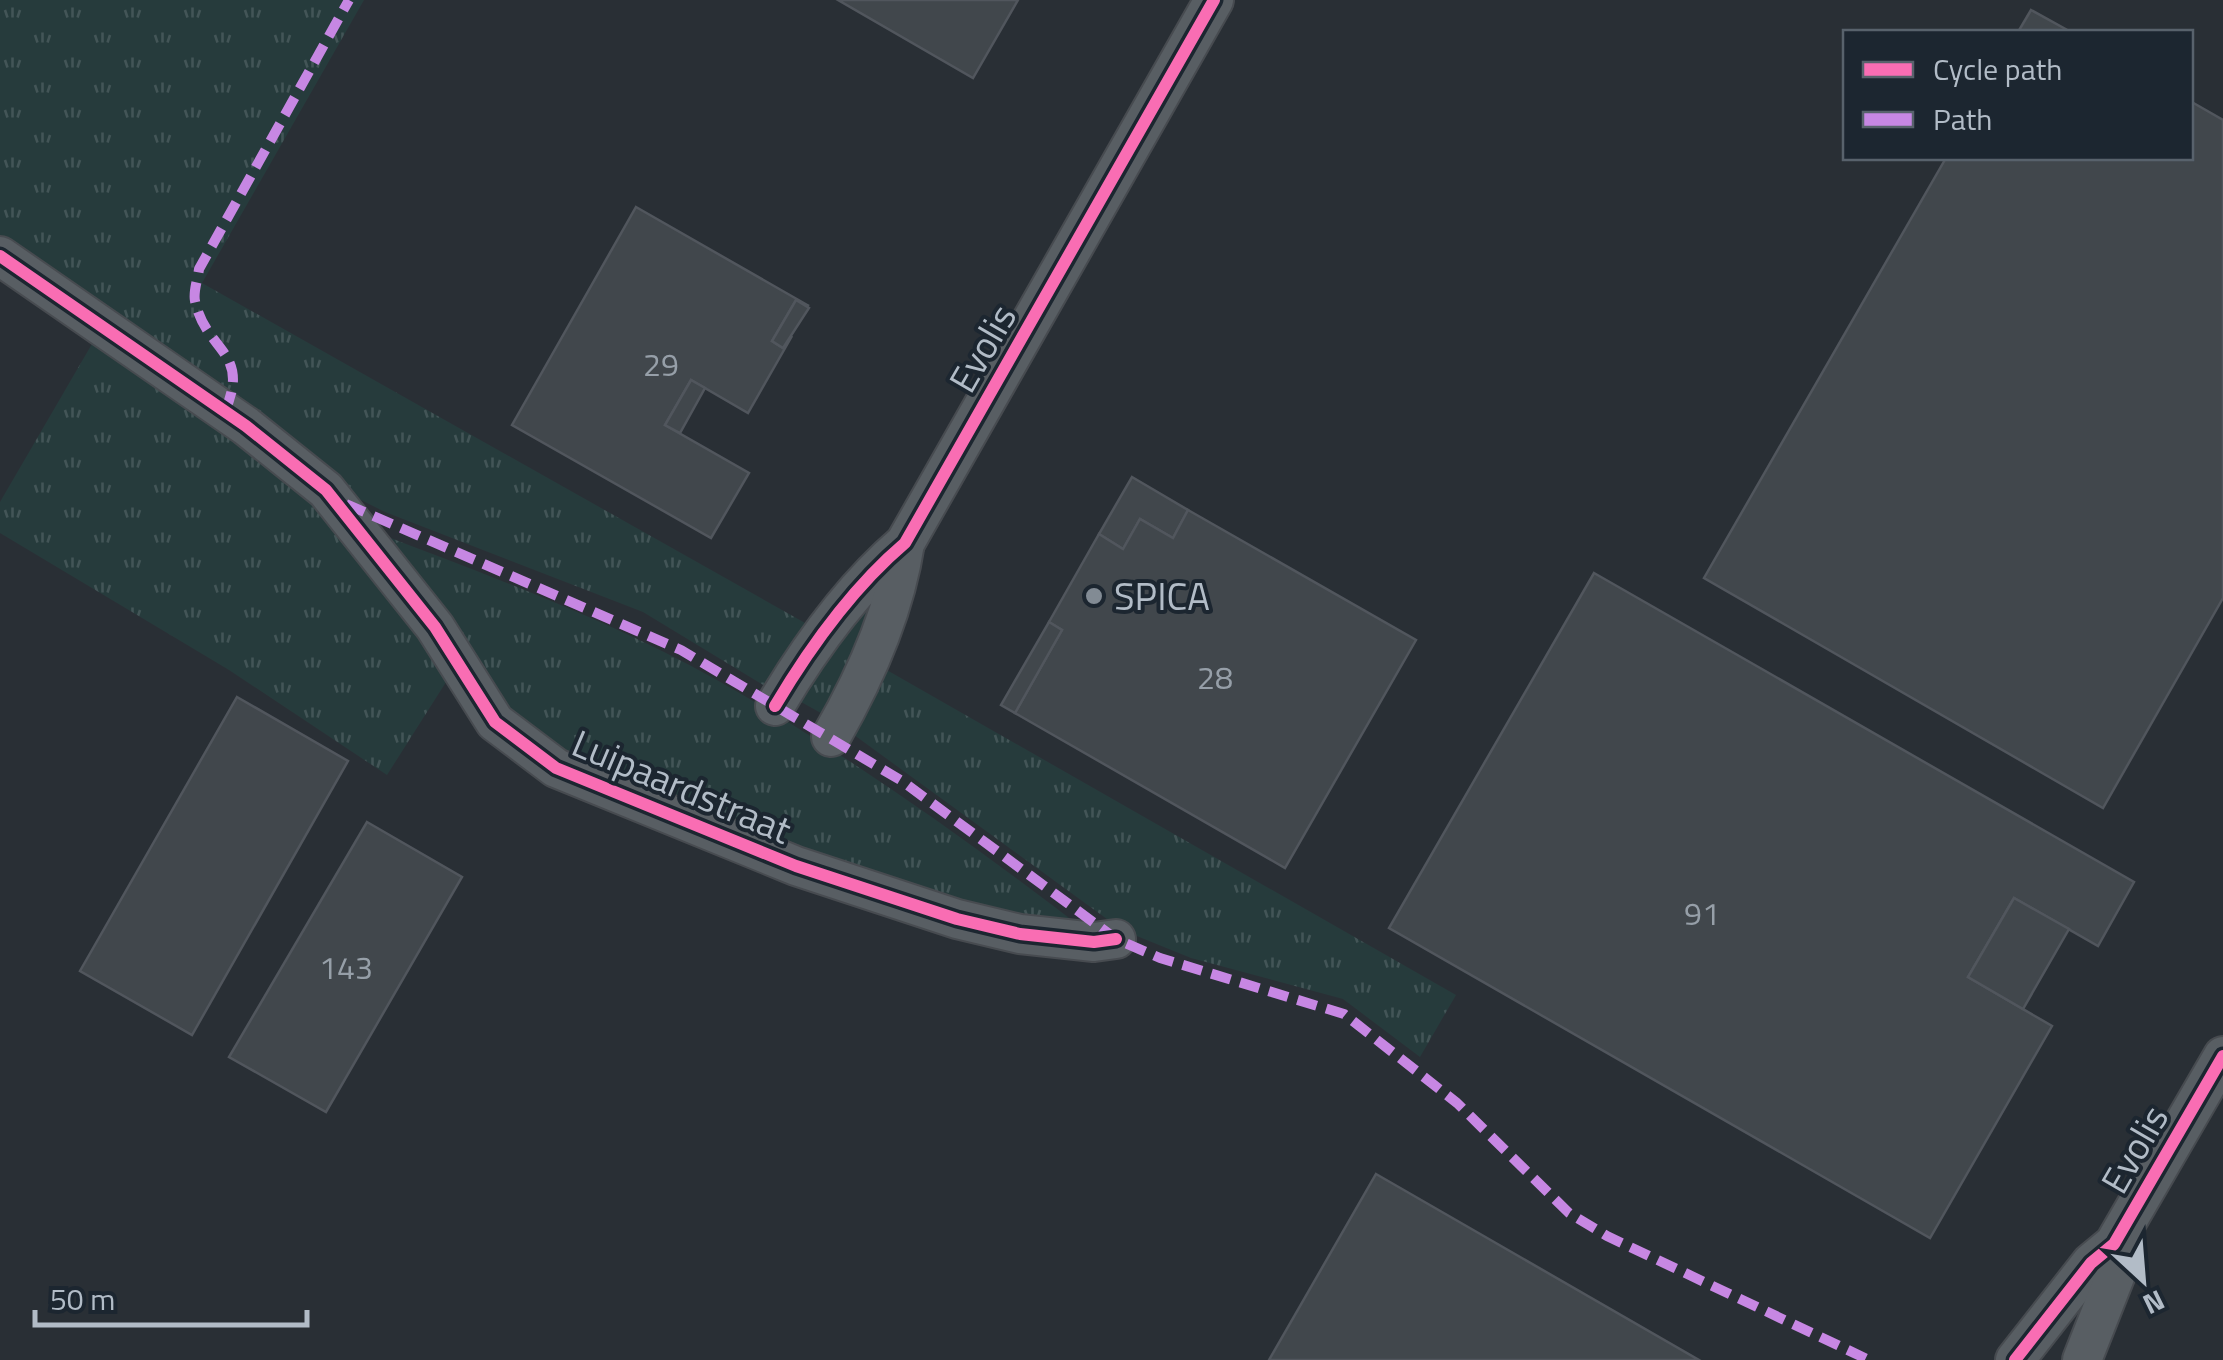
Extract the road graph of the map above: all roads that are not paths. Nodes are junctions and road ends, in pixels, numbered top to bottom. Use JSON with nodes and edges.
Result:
{"nodes":[{"id":1,"x":1214,"y":0,"type":"edge"},
{"id":2,"x":0,"y":256,"type":"edge"},
{"id":3,"x":905,"y":544,"type":"junction"},
{"id":4,"x":776,"y":706,"type":"dead end"},
{"id":5,"x":832,"y":736,"type":"dead end"},
{"id":6,"x":1116,"y":939,"type":"dead end"},
{"id":7,"x":2223,"y":1056,"type":"edge"},
{"id":8,"x":2114,"y":1244,"type":"junction"},
{"id":9,"x":2015,"y":1360,"type":"edge"},
{"id":10,"x":2082,"y":1360,"type":"edge"}],
"edges":[{"from":1,"to":3,"type":"street","name":"Evolis"},
{"from":2,"to":6,"type":"street","name":"Luipaardstraat"},
{"from":3,"to":4,"type":"street","name":"Evolis"},
{"from":3,"to":5,"type":"street","name":"Evolis"},
{"from":7,"to":8,"type":"street","name":"Evolis"},
{"from":8,"to":9,"type":"street","name":"Evolis"},
{"from":8,"to":10,"type":"street","name":"Evolis"}]}
